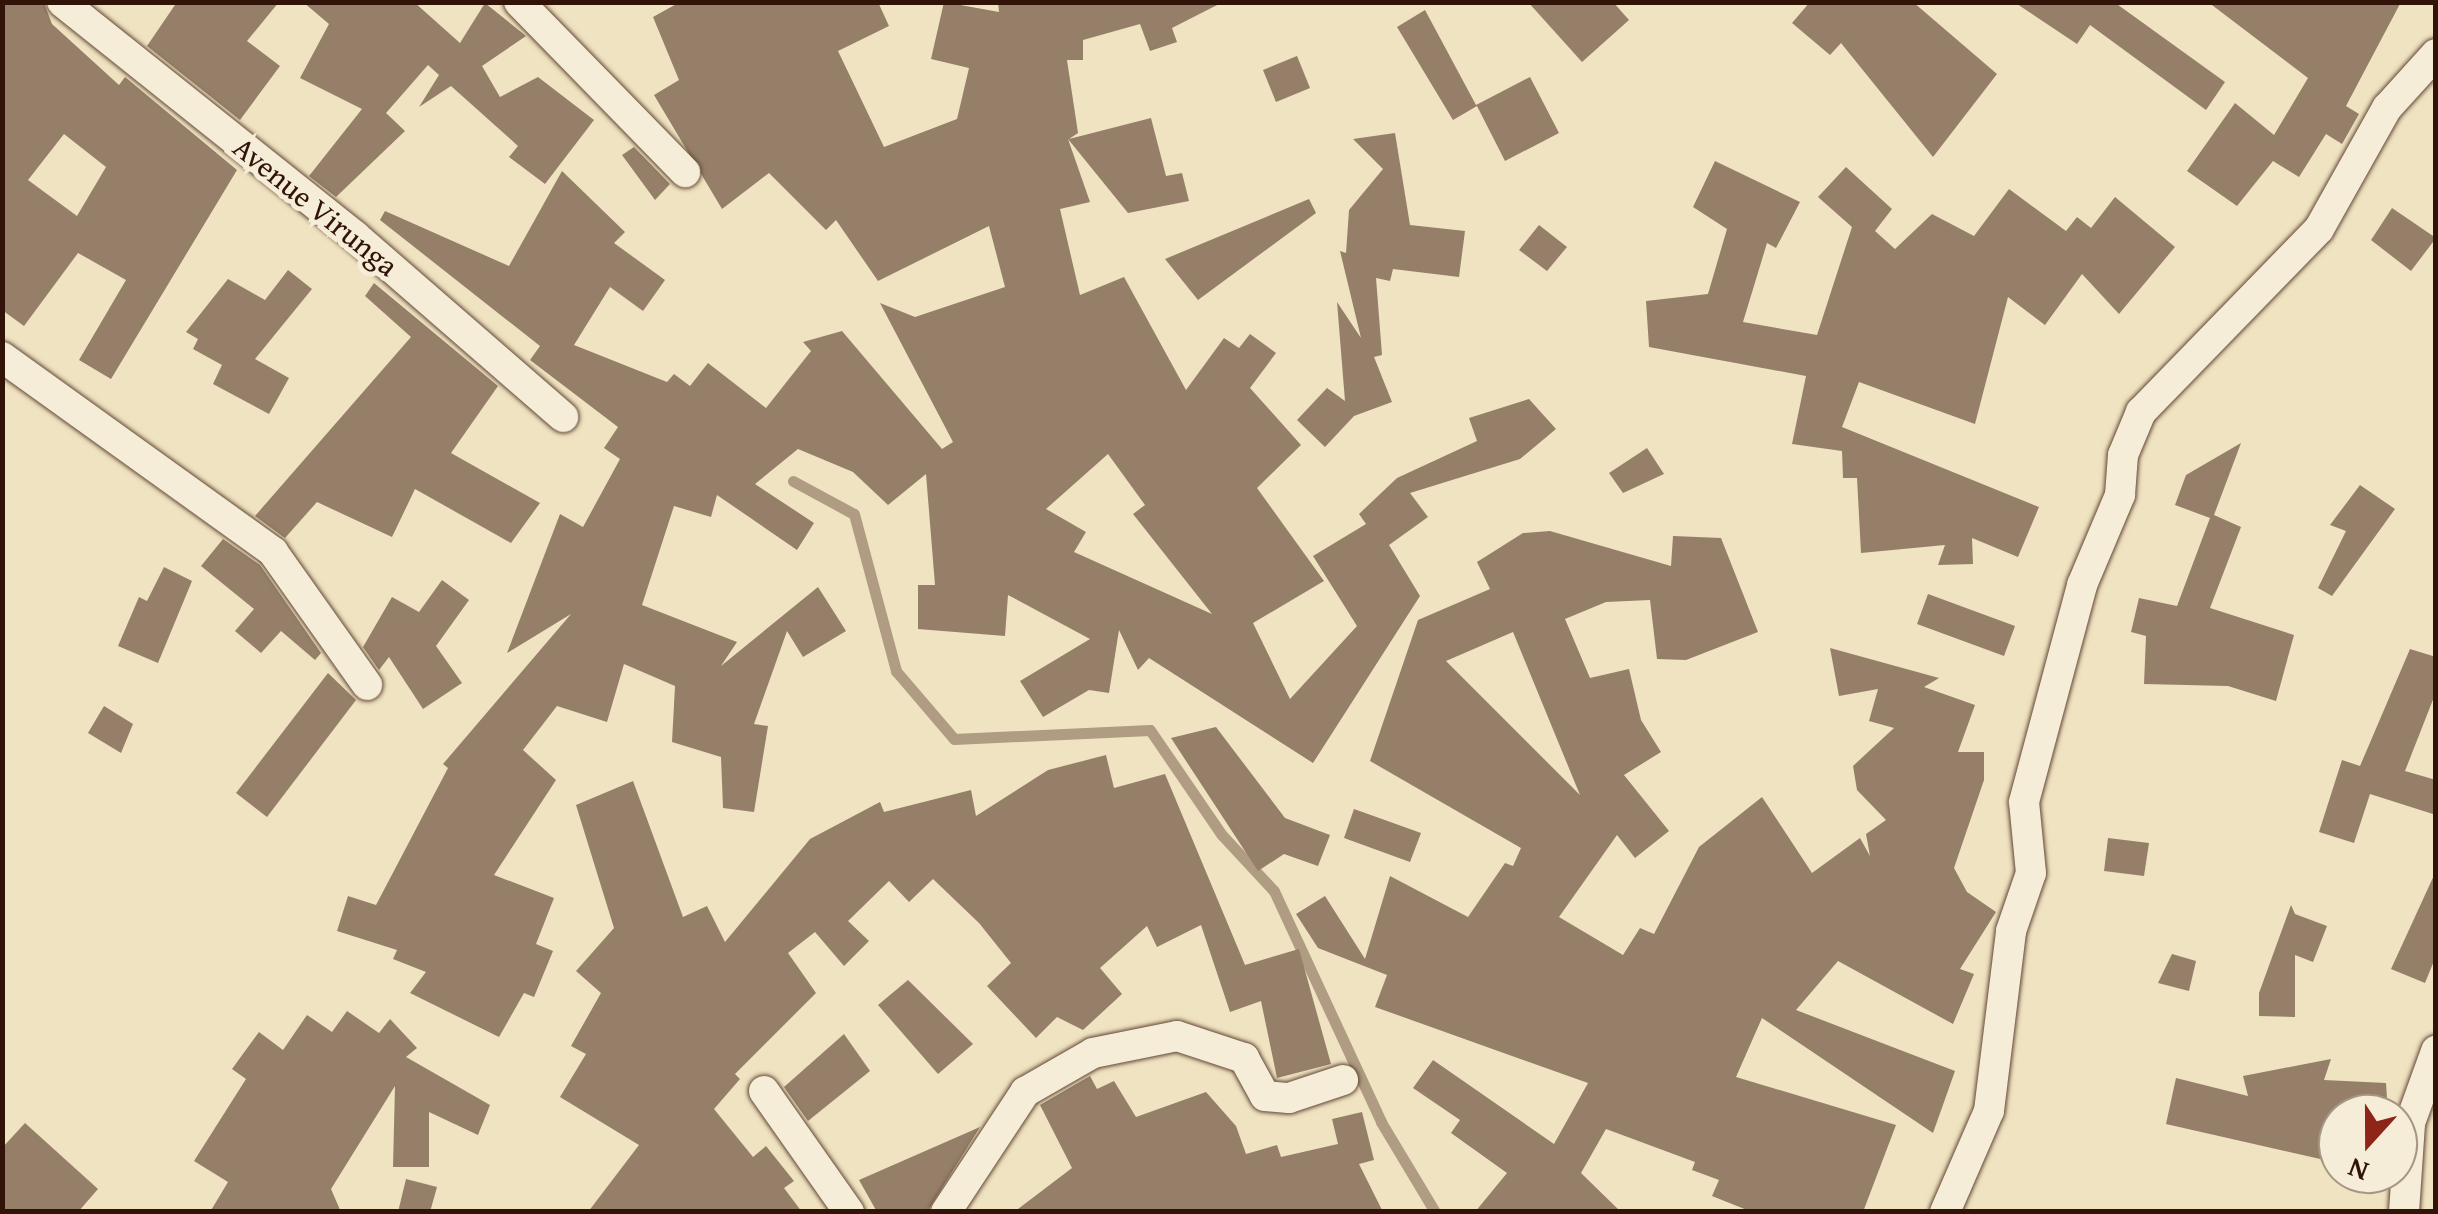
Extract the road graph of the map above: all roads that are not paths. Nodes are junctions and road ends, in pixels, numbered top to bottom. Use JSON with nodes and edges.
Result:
{"nodes":[{"id":1,"x":62,"y":2,"type":"edge"},
{"id":2,"x":519,"y":2,"type":"edge"},
{"id":3,"x":2436,"y":54,"type":"edge"},
{"id":4,"x":685,"y":172,"type":"dead end"},
{"id":5,"x":2,"y":357,"type":"edge"},
{"id":6,"x":563,"y":417,"type":"dead end"},
{"id":7,"x":366,"y":685,"type":"dead end"},
{"id":8,"x":2436,"y":1051,"type":"edge"},
{"id":9,"x":1342,"y":1080,"type":"dead end"},
{"id":10,"x":764,"y":1091,"type":"dead end"},
{"id":11,"x":850,"y":1212,"type":"edge"},
{"id":12,"x":946,"y":1212,"type":"edge"},
{"id":13,"x":1945,"y":1212,"type":"edge"},
{"id":14,"x":2404,"y":1212,"type":"edge"}],
"edges":[{"from":1,"to":6,"type":"street","name":"Avenue Virunga"},
{"from":2,"to":4,"type":"street"},
{"from":3,"to":13,"type":"street"},
{"from":5,"to":7,"type":"street"},
{"from":8,"to":14,"type":"street"},
{"from":9,"to":12,"type":"street"},
{"from":10,"to":11,"type":"street"}]}
